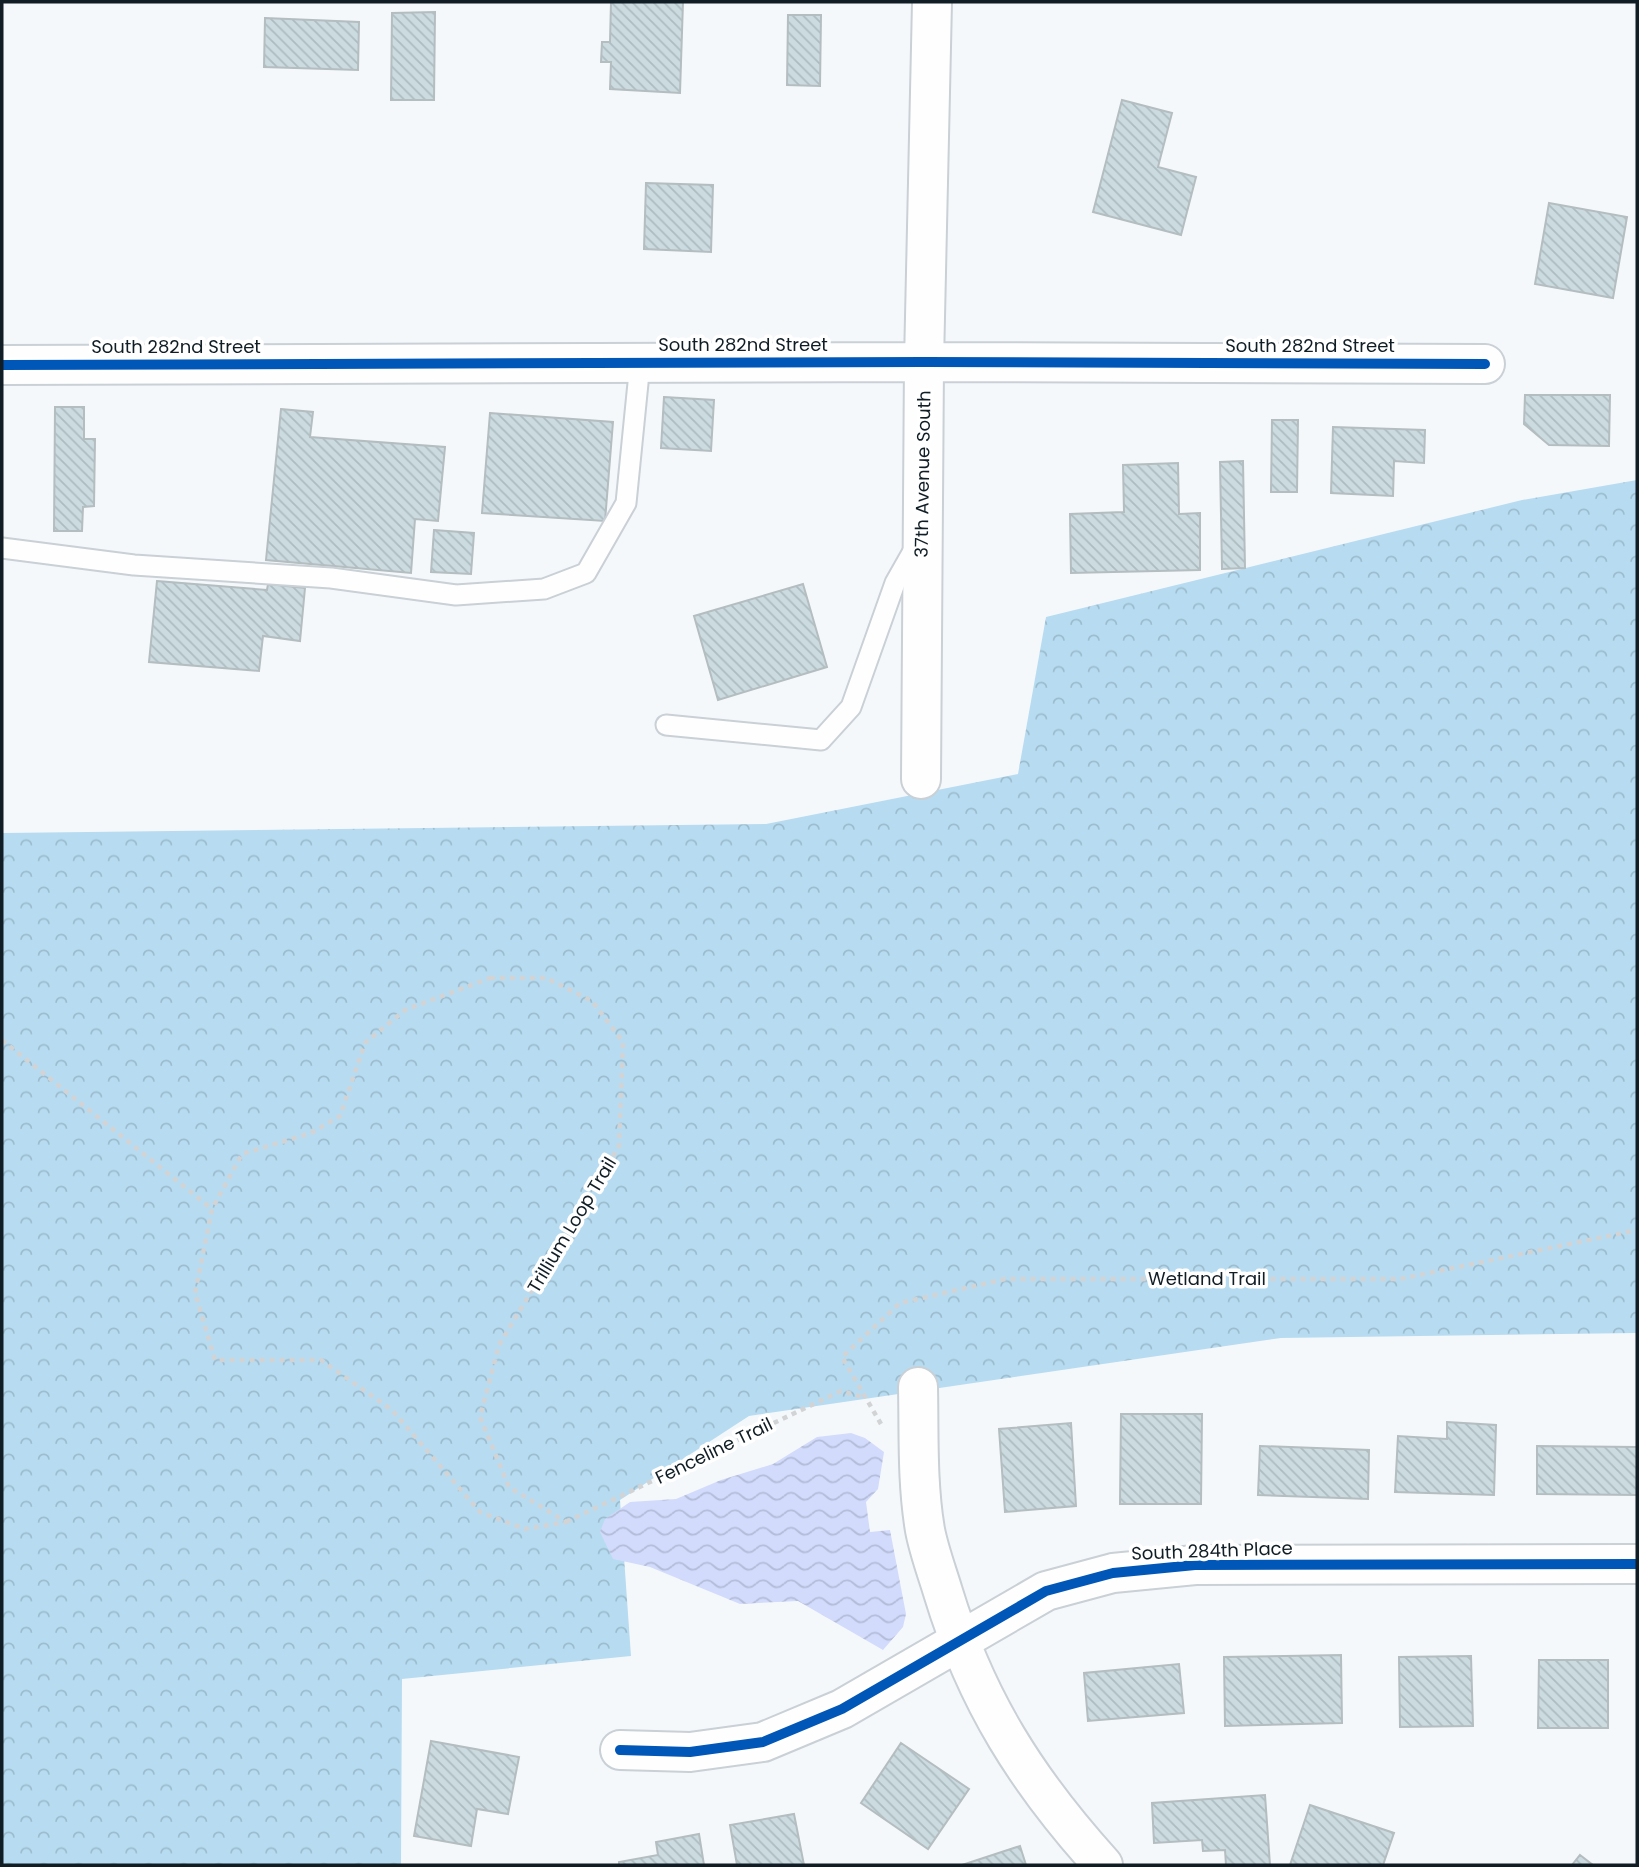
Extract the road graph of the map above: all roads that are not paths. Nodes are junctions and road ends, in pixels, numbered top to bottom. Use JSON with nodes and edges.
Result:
{"nodes":[{"id":1,"x":932,"y":2,"type":"edge"},
{"id":2,"x":924,"y":362,"type":"junction"},
{"id":3,"x":640,"y":363,"type":"junction"},
{"id":4,"x":2,"y":365,"type":"edge"},
{"id":5,"x":1485,"y":365,"type":"dead end"},
{"id":6,"x":923,"y":533,"type":"junction"},
{"id":7,"x":2,"y":548,"type":"edge"},
{"id":8,"x":666,"y":725,"type":"dead end"},
{"id":9,"x":920,"y":779,"type":"dead end"},
{"id":10,"x":918,"y":1387,"type":"dead end"},
{"id":11,"x":1637,"y":1564,"type":"edge"},
{"id":12,"x":959,"y":1643,"type":"junction"},
{"id":13,"x":620,"y":1750,"type":"dead end"},
{"id":14,"x":1103,"y":1865,"type":"edge"}],
"edges":[{"from":1,"to":2,"type":"street","name":"37th Avenue South"},
{"from":2,"to":3,"type":"street","name":"South 282nd Street"},
{"from":2,"to":5,"type":"street","name":"South 282nd Street"},
{"from":2,"to":6,"type":"street","name":"37th Avenue South"},
{"from":3,"to":4,"type":"street","name":"South 282nd Street"},
{"from":3,"to":7,"type":"lane"},
{"from":6,"to":8,"type":"lane"},
{"from":6,"to":9,"type":"street","name":"37th Avenue South"},
{"from":10,"to":12,"type":"street"},
{"from":11,"to":12,"type":"street","name":"South 284th Place"},
{"from":12,"to":13,"type":"street","name":"South 284th Place"},
{"from":12,"to":14,"type":"street"}]}
